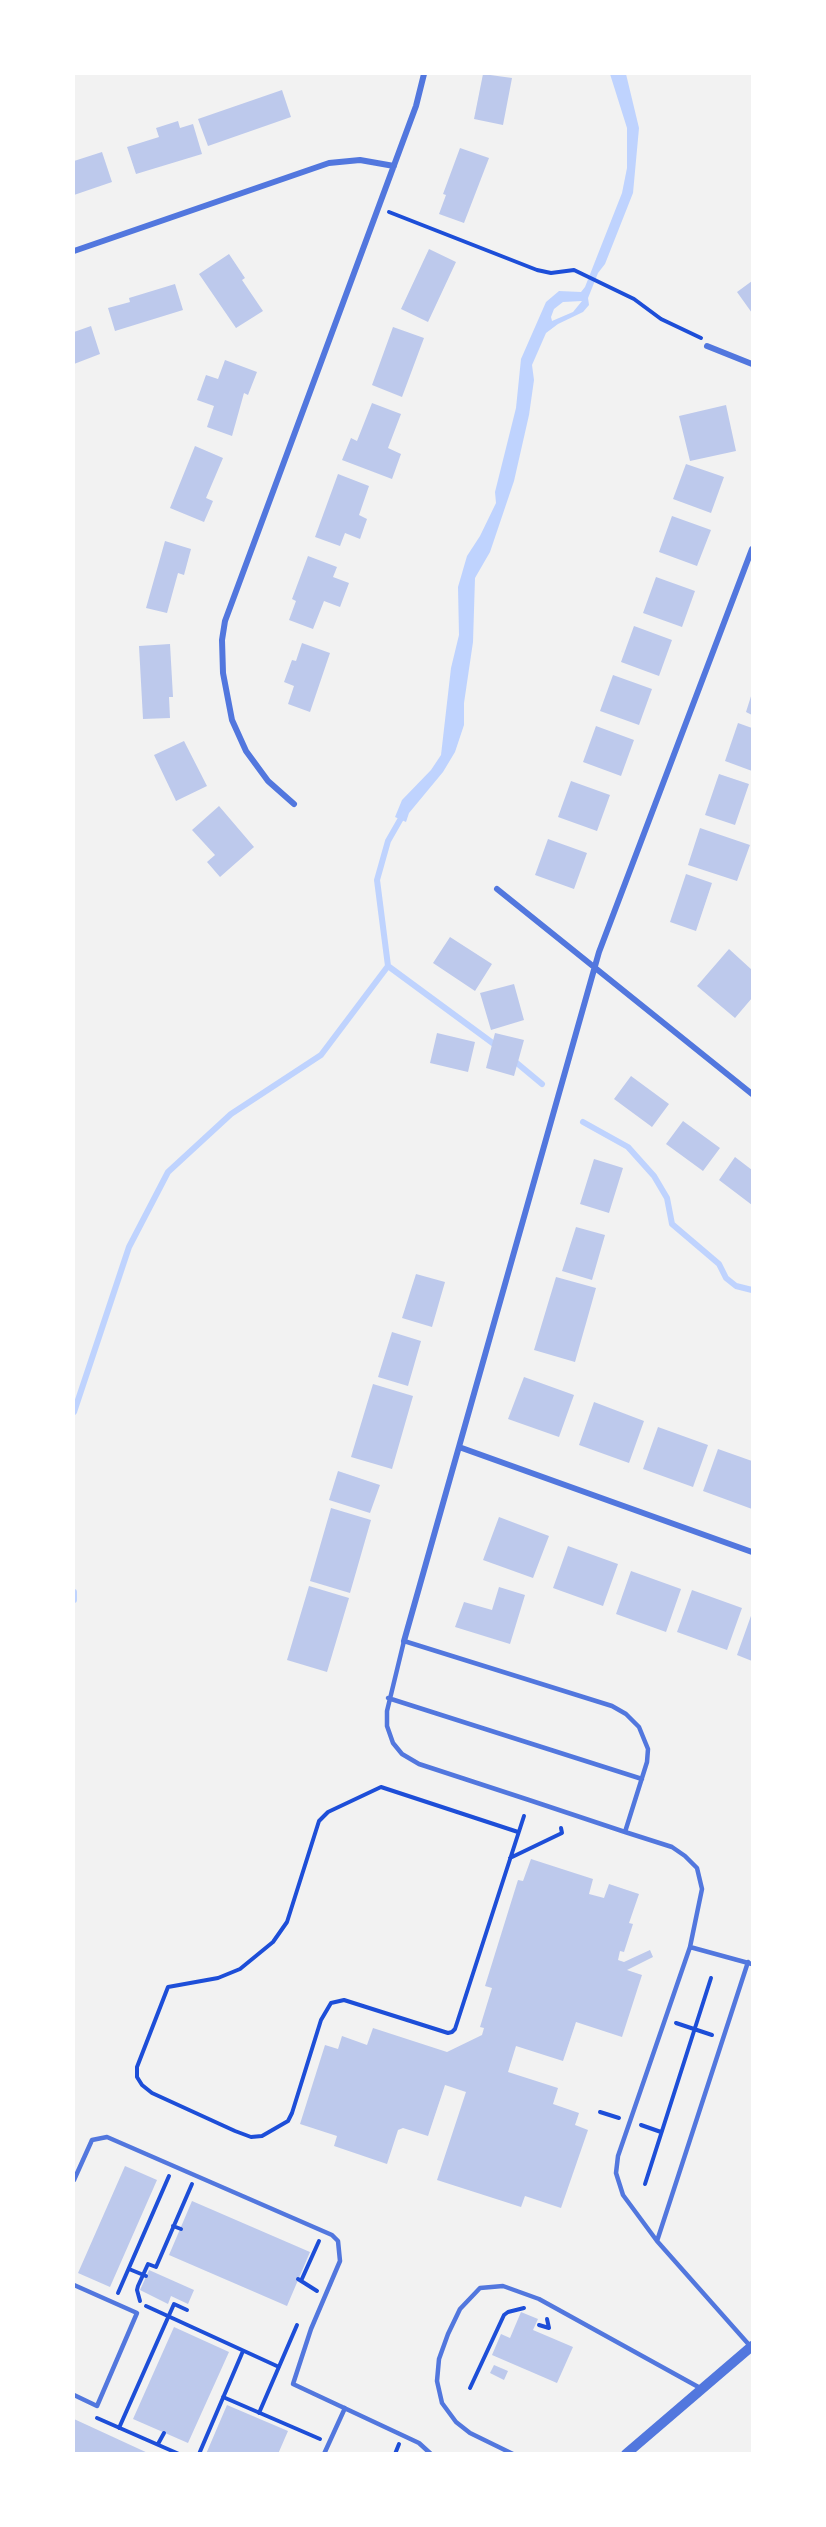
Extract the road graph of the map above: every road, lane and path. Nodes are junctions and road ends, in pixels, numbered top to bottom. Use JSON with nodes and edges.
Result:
{"nodes":[{"id":1,"x":424,"y":74,"type":"edge"},
{"id":2,"x":394,"y":166,"type":"junction"},
{"id":3,"x":377,"y":207,"type":"junction"},
{"id":4,"x":74,"y":251,"type":"edge"},
{"id":5,"x":707,"y":346,"type":"joint"},
{"id":6,"x":753,"y":364,"type":"edge"},
{"id":7,"x":753,"y":549,"type":"edge"},
{"id":8,"x":294,"y":804,"type":"dead end"},
{"id":9,"x":497,"y":890,"type":"dead end"},
{"id":10,"x":595,"y":965,"type":"junction"},
{"id":11,"x":753,"y":1094,"type":"edge"},
{"id":12,"x":459,"y":1447,"type":"junction"},
{"id":13,"x":753,"y":1552,"type":"edge"},
{"id":14,"x":404,"y":1641,"type":"junction"},
{"id":15,"x":388,"y":1698,"type":"junction"},
{"id":16,"x":642,"y":1779,"type":"junction"},
{"id":17,"x":524,"y":1816,"type":"dead end"},
{"id":18,"x":561,"y":1828,"type":"dead end"},
{"id":19,"x":518,"y":1832,"type":"junction"},
{"id":20,"x":625,"y":1832,"type":"junction"},
{"id":21,"x":510,"y":1858,"type":"junction"},
{"id":22,"x":690,"y":1947,"type":"junction"},
{"id":23,"x":751,"y":1963,"type":"edge"},
{"id":24,"x":711,"y":1978,"type":"dead end"},
{"id":25,"x":676,"y":2023,"type":"dead end"},
{"id":26,"x":695,"y":2029,"type":"junction"},
{"id":27,"x":600,"y":2112,"type":"dead end"},
{"id":28,"x":618,"y":2118,"type":"dead end"},
{"id":29,"x":641,"y":2125,"type":"dead end"},
{"id":30,"x":661,"y":2132,"type":"junction"},
{"id":31,"x":74,"y":2180,"type":"edge"},
{"id":32,"x":166,"y":2182,"type":"dead end"},
{"id":33,"x":645,"y":2184,"type":"dead end"},
{"id":34,"x":190,"y":2188,"type":"dead end"},
{"id":35,"x":173,"y":2226,"type":"junction"},
{"id":36,"x":181,"y":2229,"type":"dead end"},
{"id":37,"x":326,"y":2230,"type":"junction"},
{"id":38,"x":314,"y":2239,"type":"dead end"},
{"id":39,"x":319,"y":2241,"type":"junction"},
{"id":40,"x":657,"y":2241,"type":"junction"},
{"id":41,"x":326,"y":2250,"type":"dead end"},
{"id":42,"x":129,"y":2269,"type":"junction"},
{"id":43,"x":145,"y":2276,"type":"junction"},
{"id":44,"x":316,"y":2283,"type":"dead end"},
{"id":45,"x":74,"y":2285,"type":"edge"},
{"id":46,"x":313,"y":2289,"type":"junction"},
{"id":47,"x":325,"y":2296,"type":"junction"},
{"id":48,"x":126,"y":2297,"type":"dead end"},
{"id":49,"x":309,"y":2299,"type":"dead end"},
{"id":50,"x":134,"y":2301,"type":"dead end"},
{"id":51,"x":142,"y":2304,"type":"junction"},
{"id":52,"x":187,"y":2310,"type":"dead end"},
{"id":53,"x":535,"y":2313,"type":"dead end"},
{"id":54,"x":546,"y":2317,"type":"dead end"},
{"id":55,"x":169,"y":2318,"type":"junction"},
{"id":56,"x":300,"y":2318,"type":"dead end"},
{"id":57,"x":539,"y":2325,"type":"dead end"},
{"id":58,"x":752,"y":2346,"type":"edge"},
{"id":59,"x":243,"y":2351,"type":"junction"},
{"id":60,"x":279,"y":2367,"type":"junction"},
{"id":61,"x":470,"y":2388,"type":"dead end"},
{"id":62,"x":702,"y":2389,"type":"junction"},
{"id":63,"x":74,"y":2395,"type":"edge"},
{"id":64,"x":224,"y":2397,"type":"junction"},
{"id":65,"x":345,"y":2408,"type":"junction"},
{"id":66,"x":92,"y":2415,"type":"dead end"},
{"id":67,"x":261,"y":2416,"type":"junction"},
{"id":68,"x":119,"y":2428,"type":"junction"},
{"id":69,"x":164,"y":2433,"type":"dead end"},
{"id":70,"x":321,"y":2439,"type":"dead end"},
{"id":71,"x":158,"y":2444,"type":"junction"},
{"id":72,"x":179,"y":2454,"type":"edge"},
{"id":73,"x":199,"y":2454,"type":"edge"},
{"id":74,"x":324,"y":2454,"type":"edge"},
{"id":75,"x":431,"y":2454,"type":"edge"},
{"id":76,"x":513,"y":2454,"type":"edge"},
{"id":77,"x":626,"y":2454,"type":"edge"}],
"edges":[{"from":1,"to":2,"type":"street"},
{"from":2,"to":3,"type":"street"},
{"from":2,"to":4,"type":"street"},
{"from":3,"to":5,"type":"path"},
{"from":3,"to":8,"type":"street"},
{"from":5,"to":6,"type":"street"},
{"from":7,"to":10,"type":"street"},
{"from":9,"to":10,"type":"street"},
{"from":10,"to":11,"type":"street"},
{"from":10,"to":12,"type":"street"},
{"from":12,"to":13,"type":"street"},
{"from":12,"to":14,"type":"street"},
{"from":14,"to":15,"type":"lane"},
{"from":14,"to":16,"type":"lane"},
{"from":15,"to":16,"type":"lane"},
{"from":15,"to":20,"type":"lane"},
{"from":16,"to":20,"type":"lane"},
{"from":17,"to":19,"type":"path"},
{"from":18,"to":21,"type":"path"},
{"from":19,"to":21,"type":"path"},
{"from":19,"to":21,"type":"path"},
{"from":20,"to":22,"type":"lane"},
{"from":22,"to":23,"type":"lane"},
{"from":22,"to":40,"type":"lane"},
{"from":23,"to":40,"type":"lane"},
{"from":24,"to":26,"type":"path"},
{"from":25,"to":26,"type":"path"},
{"from":26,"to":30,"type":"path"},
{"from":27,"to":28,"type":"path"},
{"from":29,"to":30,"type":"path"},
{"from":30,"to":33,"type":"path"},
{"from":31,"to":37,"type":"lane"},
{"from":32,"to":42,"type":"path"},
{"from":34,"to":35,"type":"path"},
{"from":35,"to":36,"type":"path"},
{"from":35,"to":43,"type":"path"},
{"from":37,"to":39,"type":"path"},
{"from":37,"to":47,"type":"lane"},
{"from":38,"to":39,"type":"path"},
{"from":39,"to":41,"type":"path"},
{"from":39,"to":46,"type":"path"},
{"from":40,"to":58,"type":"lane"},
{"from":42,"to":43,"type":"path"},
{"from":42,"to":48,"type":"path"},
{"from":43,"to":51,"type":"path"},
{"from":44,"to":46,"type":"path"},
{"from":45,"to":63,"type":"lane"},
{"from":46,"to":47,"type":"path"},
{"from":46,"to":49,"type":"path"},
{"from":47,"to":65,"type":"lane"},
{"from":50,"to":51,"type":"path"},
{"from":51,"to":55,"type":"path"},
{"from":52,"to":55,"type":"path"},
{"from":53,"to":61,"type":"path"},
{"from":54,"to":57,"type":"path"},
{"from":55,"to":59,"type":"path"},
{"from":55,"to":68,"type":"path"},
{"from":56,"to":60,"type":"path"},
{"from":58,"to":62,"type":"street"},
{"from":59,"to":60,"type":"path"},
{"from":59,"to":64,"type":"path"},
{"from":60,"to":67,"type":"path"},
{"from":62,"to":76,"type":"lane"},
{"from":62,"to":77,"type":"street"},
{"from":64,"to":67,"type":"path"},
{"from":64,"to":73,"type":"path"},
{"from":65,"to":74,"type":"lane"},
{"from":65,"to":75,"type":"lane"},
{"from":66,"to":68,"type":"path"},
{"from":67,"to":70,"type":"path"},
{"from":68,"to":71,"type":"path"},
{"from":69,"to":71,"type":"path"},
{"from":71,"to":72,"type":"path"}]}
